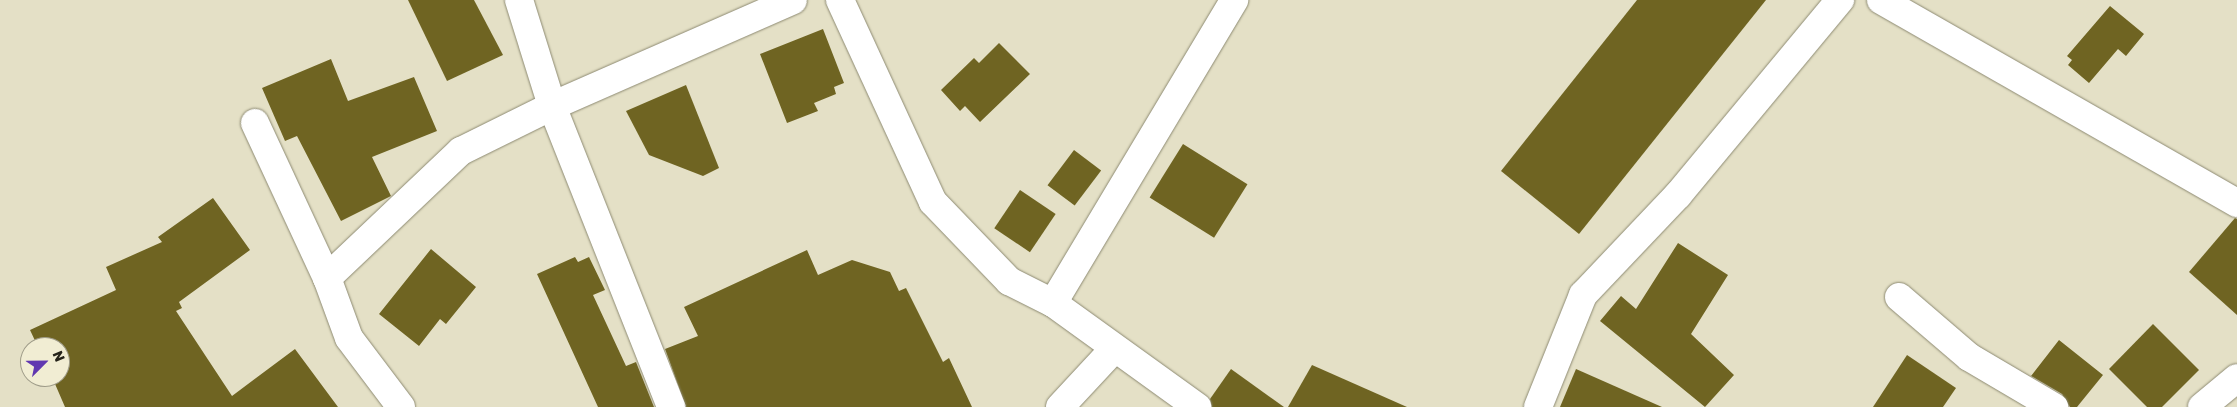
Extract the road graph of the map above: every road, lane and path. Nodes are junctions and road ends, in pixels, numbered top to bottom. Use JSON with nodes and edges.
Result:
{"nodes":[{"id":1,"x":519,"y":0,"type":"edge"},
{"id":2,"x":793,"y":0,"type":"edge"},
{"id":3,"x":840,"y":0,"type":"edge"},
{"id":4,"x":1234,"y":0,"type":"edge"},
{"id":5,"x":1840,"y":0,"type":"edge"},
{"id":6,"x":1881,"y":0,"type":"edge"},
{"id":7,"x":552,"y":106,"type":"junction"},
{"id":8,"x":255,"y":123,"type":"dead end"},
{"id":9,"x":2237,"y":203,"type":"edge"},
{"id":10,"x":327,"y":278,"type":"junction"},
{"id":11,"x":1899,"y":296,"type":"dead end"},
{"id":12,"x":1052,"y":303,"type":"junction"},
{"id":13,"x":1113,"y":350,"type":"junction"},
{"id":14,"x":2237,"y":378,"type":"edge"},
{"id":15,"x":401,"y":407,"type":"edge"},
{"id":16,"x":671,"y":407,"type":"edge"},
{"id":17,"x":1060,"y":407,"type":"edge"},
{"id":18,"x":1196,"y":407,"type":"edge"},
{"id":19,"x":1538,"y":407,"type":"edge"},
{"id":20,"x":2054,"y":407,"type":"edge"},
{"id":21,"x":2202,"y":407,"type":"edge"}],
"edges":[{"from":1,"to":7,"type":"street"},
{"from":2,"to":7,"type":"street"},
{"from":3,"to":12,"type":"street"},
{"from":4,"to":12,"type":"street"},
{"from":5,"to":19,"type":"street"},
{"from":6,"to":9,"type":"street"},
{"from":7,"to":10,"type":"street"},
{"from":7,"to":16,"type":"street"},
{"from":8,"to":10,"type":"street"},
{"from":10,"to":15,"type":"street"},
{"from":11,"to":20,"type":"street"},
{"from":12,"to":13,"type":"street"},
{"from":13,"to":17,"type":"street"},
{"from":13,"to":18,"type":"street"},
{"from":14,"to":21,"type":"street"}]}
